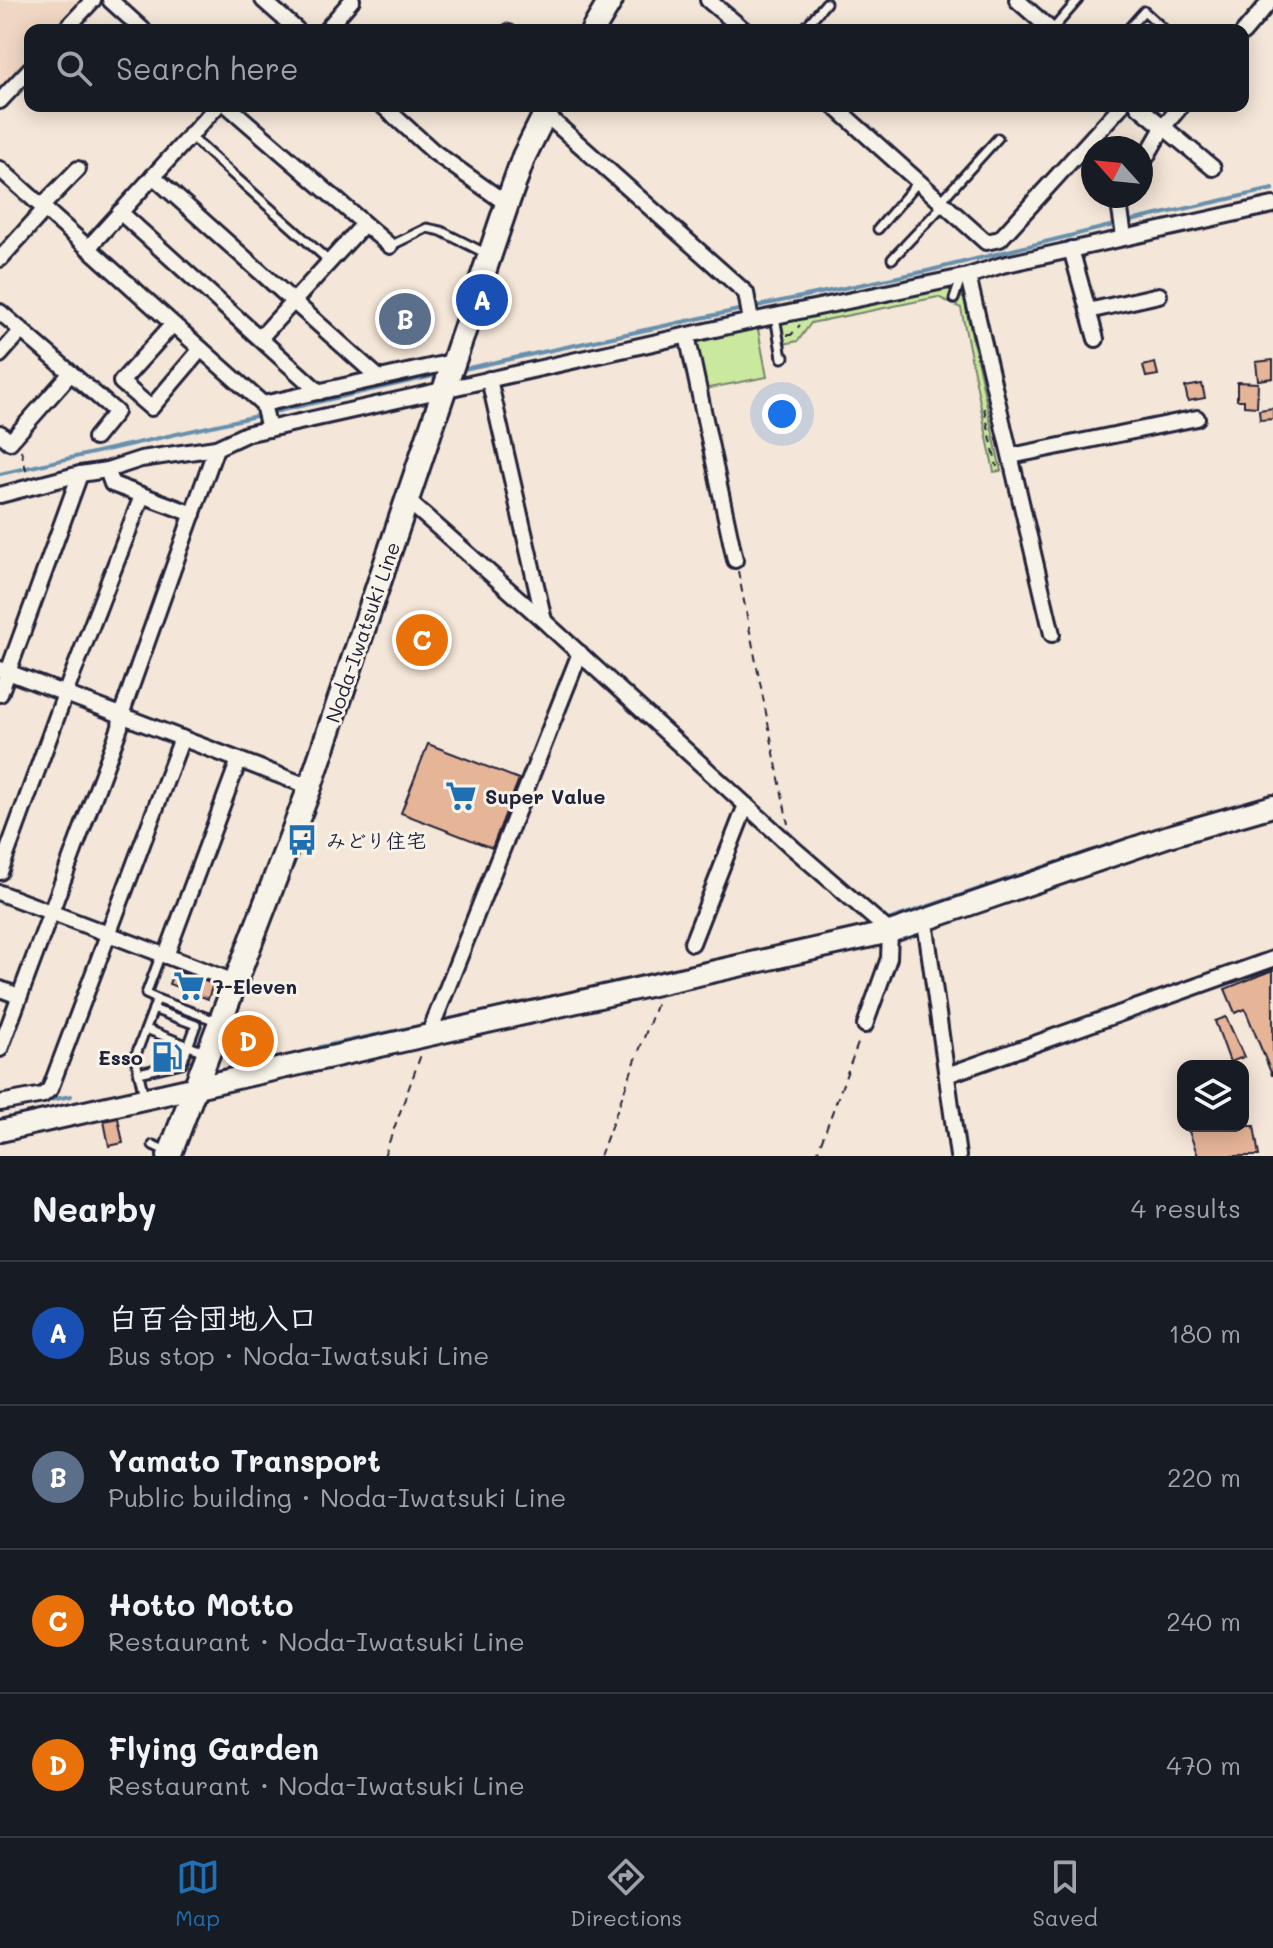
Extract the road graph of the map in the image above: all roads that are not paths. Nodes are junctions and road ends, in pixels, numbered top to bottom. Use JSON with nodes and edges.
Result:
{"nodes":[{"id":1,"x":93,"y":0,"type":"edge"},
{"id":2,"x":110,"y":0,"type":"edge"},
{"id":3,"x":263,"y":0,"type":"edge"},
{"id":4,"x":352,"y":0,"type":"edge"},
{"id":5,"x":611,"y":0,"type":"edge"},
{"id":6,"x":708,"y":0,"type":"edge"},
{"id":7,"x":1078,"y":0,"type":"edge"},
{"id":8,"x":1271,"y":0,"type":"edge"},
{"id":9,"x":826,"y":3,"type":"dead end"},
{"id":10,"x":1026,"y":3,"type":"edge"},
{"id":11,"x":71,"y":24,"type":"edge"},
{"id":12,"x":136,"y":24,"type":"edge"},
{"id":13,"x":290,"y":24,"type":"edge"},
{"id":14,"x":331,"y":24,"type":"edge"},
{"id":15,"x":597,"y":24,"type":"edge"},
{"id":16,"x":737,"y":24,"type":"edge"},
{"id":17,"x":808,"y":24,"type":"edge"},
{"id":18,"x":1045,"y":24,"type":"edge"},
{"id":19,"x":1056,"y":24,"type":"edge"},
{"id":20,"x":1132,"y":24,"type":"edge"},
{"id":21,"x":1158,"y":24,"type":"edge"},
{"id":22,"x":1249,"y":26,"type":"edge"},
{"id":23,"x":24,"y":75,"type":"edge"},
{"id":24,"x":0,"y":101,"type":"edge"},
{"id":25,"x":212,"y":112,"type":"edge"},
{"id":26,"x":235,"y":112,"type":"edge"},
{"id":27,"x":390,"y":112,"type":"edge"},
{"id":28,"x":545,"y":112,"type":"edge"},
{"id":29,"x":548,"y":112,"type":"edge"},
{"id":30,"x":841,"y":112,"type":"edge"},
{"id":31,"x":1116,"y":112,"type":"edge"},
{"id":32,"x":1146,"y":112,"type":"edge"},
{"id":33,"x":1176,"y":112,"type":"edge"},
{"id":34,"x":1164,"y":126,"type":"junction"},
{"id":35,"x":190,"y":136,"type":"junction"},
{"id":36,"x":998,"y":138,"type":"dead end"},
{"id":37,"x":1153,"y":145,"type":"edge"},
{"id":38,"x":1213,"y":168,"type":"dead end"},
{"id":39,"x":0,"y":169,"type":"edge"},
{"id":40,"x":78,"y":169,"type":"dead end"},
{"id":41,"x":153,"y":176,"type":"junction"},
{"id":42,"x":919,"y":181,"type":"junction"},
{"id":43,"x":943,"y":203,"type":"junction"},
{"id":44,"x":507,"y":204,"type":"junction"},
{"id":45,"x":1273,"y":205,"type":"edge"},
{"id":46,"x":43,"y":208,"type":"junction"},
{"id":47,"x":1120,"y":208,"type":"edge"},
{"id":48,"x":120,"y":212,"type":"junction"},
{"id":49,"x":364,"y":224,"type":"junction"},
{"id":50,"x":878,"y":229,"type":"dead end"},
{"id":51,"x":1124,"y":236,"type":"junction"},
{"id":52,"x":390,"y":246,"type":"joint"},
{"id":53,"x":88,"y":248,"type":"junction"},
{"id":54,"x":1071,"y":249,"type":"junction"},
{"id":55,"x":489,"y":255,"type":"junction"},
{"id":56,"x":0,"y":259,"type":"edge"},
{"id":57,"x":892,"y":259,"type":"dead end"},
{"id":58,"x":330,"y":262,"type":"junction"},
{"id":59,"x":965,"y":277,"type":"junction"},
{"id":60,"x":1159,"y":295,"type":"dead end"},
{"id":61,"x":954,"y":299,"type":"dead end"},
{"id":62,"x":293,"y":301,"type":"junction"},
{"id":63,"x":1088,"y":311,"type":"junction"},
{"id":64,"x":0,"y":312,"type":"edge"},
{"id":65,"x":775,"y":316,"type":"junction"},
{"id":66,"x":751,"y":321,"type":"junction"},
{"id":67,"x":173,"y":324,"type":"junction"},
{"id":68,"x":22,"y":330,"type":"junction"},
{"id":69,"x":687,"y":335,"type":"junction"},
{"id":70,"x":261,"y":337,"type":"junction"},
{"id":71,"x":1096,"y":339,"type":"dead end"},
{"id":72,"x":201,"y":349,"type":"junction"},
{"id":73,"x":0,"y":355,"type":"edge"},
{"id":74,"x":784,"y":357,"type":"dead end"},
{"id":75,"x":452,"y":362,"type":"junction"},
{"id":76,"x":71,"y":373,"type":"junction"},
{"id":77,"x":379,"y":378,"type":"junction"},
{"id":78,"x":489,"y":379,"type":"junction"},
{"id":79,"x":444,"y":389,"type":"junction"},
{"id":80,"x":319,"y":392,"type":"junction"},
{"id":81,"x":263,"y":404,"type":"junction"},
{"id":82,"x":1197,"y":418,"type":"dead end"},
{"id":83,"x":269,"y":429,"type":"junction"},
{"id":84,"x":0,"y":433,"type":"edge"},
{"id":85,"x":95,"y":438,"type":"dead end"},
{"id":86,"x":216,"y":448,"type":"junction"},
{"id":87,"x":1011,"y":456,"type":"junction"},
{"id":88,"x":107,"y":470,"type":"junction"},
{"id":89,"x":80,"y":474,"type":"junction"},
{"id":90,"x":142,"y":496,"type":"junction"},
{"id":91,"x":2,"y":499,"type":"edge"},
{"id":92,"x":407,"y":500,"type":"junction"},
{"id":93,"x":193,"y":514,"type":"junction"},
{"id":94,"x":735,"y":560,"type":"road end"},
{"id":95,"x":544,"y":621,"type":"junction"},
{"id":96,"x":1052,"y":634,"type":"dead end"},
{"id":97,"x":580,"y":653,"type":"junction"},
{"id":98,"x":4,"y":671,"type":"edge"},
{"id":99,"x":0,"y":694,"type":"edge"},
{"id":100,"x":65,"y":694,"type":"junction"},
{"id":101,"x":121,"y":715,"type":"junction"},
{"id":102,"x":182,"y":738,"type":"junction"},
{"id":103,"x":239,"y":760,"type":"junction"},
{"id":104,"x":310,"y":787,"type":"junction"},
{"id":105,"x":746,"y":805,"type":"junction"},
{"id":106,"x":1273,"y":806,"type":"edge"},
{"id":107,"x":0,"y":872,"type":"edge"},
{"id":108,"x":0,"y":893,"type":"edge"},
{"id":109,"x":50,"y":912,"type":"junction"},
{"id":110,"x":925,"y":921,"type":"junction"},
{"id":111,"x":887,"y":931,"type":"junction"},
{"id":112,"x":108,"y":934,"type":"junction"},
{"id":113,"x":692,"y":943,"type":"dead end"},
{"id":114,"x":164,"y":955,"type":"junction"},
{"id":115,"x":1273,"y":959,"type":"edge"},
{"id":116,"x":235,"y":982,"type":"junction"},
{"id":117,"x":0,"y":989,"type":"edge"},
{"id":118,"x":19,"y":996,"type":"junction"},
{"id":119,"x":157,"y":999,"type":"junction"},
{"id":120,"x":153,"y":1009,"type":"junction"},
{"id":121,"x":220,"y":1022,"type":"junction"},
{"id":122,"x":865,"y":1025,"type":"road end"},
{"id":123,"x":146,"y":1029,"type":"junction"},
{"id":124,"x":431,"y":1033,"type":"junction"},
{"id":125,"x":0,"y":1049,"type":"edge"},
{"id":126,"x":198,"y":1050,"type":"junction"},
{"id":127,"x":139,"y":1073,"type":"junction"},
{"id":128,"x":947,"y":1075,"type":"junction"},
{"id":129,"x":195,"y":1086,"type":"junction"},
{"id":130,"x":0,"y":1103,"type":"edge"},
{"id":131,"x":136,"y":1104,"type":"junction"},
{"id":132,"x":0,"y":1131,"type":"edge"},
{"id":133,"x":164,"y":1151,"type":"edge"},
{"id":134,"x":958,"y":1156,"type":"edge"}],
"edges":[{"from":1,"to":11,"type":"street"},
{"from":2,"to":12,"type":"street"},
{"from":3,"to":13,"type":"street"},
{"from":4,"to":14,"type":"street"},
{"from":5,"to":15,"type":"main road"},
{"from":6,"to":16,"type":"street"},
{"from":7,"to":19,"type":"lane"},
{"from":8,"to":22,"type":"street"},
{"from":9,"to":17,"type":"lane"},
{"from":10,"to":18,"type":"street"},
{"from":20,"to":21,"type":"lane"},
{"from":23,"to":24,"type":"street"},
{"from":25,"to":35,"type":"street"},
{"from":26,"to":49,"type":"street"},
{"from":27,"to":44,"type":"street"},
{"from":28,"to":44,"type":"main road","name":"Noda-Iwatsuki Line"},
{"from":29,"to":66,"type":"street"},
{"from":30,"to":42,"type":"street"},
{"from":31,"to":43,"type":"street"},
{"from":32,"to":34,"type":"street"},
{"from":33,"to":34,"type":"street"},
{"from":34,"to":37,"type":"street"},
{"from":34,"to":38,"type":"street"},
{"from":35,"to":41,"type":"street"},
{"from":35,"to":58,"type":"lane"},
{"from":36,"to":43,"type":"lane"},
{"from":39,"to":46,"type":"street"},
{"from":40,"to":46,"type":"street"},
{"from":41,"to":48,"type":"street"},
{"from":41,"to":62,"type":"street"},
{"from":42,"to":43,"type":"street"},
{"from":42,"to":50,"type":"lane"},
{"from":43,"to":57,"type":"lane"},
{"from":44,"to":55,"type":"main road","name":"Noda-Iwatsuki Line"},
{"from":45,"to":51,"type":"street"},
{"from":46,"to":53,"type":"street"},
{"from":46,"to":56,"type":"street"},
{"from":47,"to":51,"type":"street"},
{"from":48,"to":53,"type":"street"},
{"from":48,"to":70,"type":"street"},
{"from":49,"to":52,"type":"street"},
{"from":49,"to":58,"type":"street"},
{"from":51,"to":54,"type":"street"},
{"from":52,"to":55,"type":"lane"},
{"from":53,"to":67,"type":"street"},
{"from":54,"to":59,"type":"street"},
{"from":54,"to":63,"type":"street"},
{"from":55,"to":75,"type":"main road","name":"Noda-Iwatsuki Line"},
{"from":58,"to":62,"type":"street"},
{"from":59,"to":61,"type":"lane"},
{"from":59,"to":65,"type":"street"},
{"from":59,"to":87,"type":"street"},
{"from":60,"to":63,"type":"street"},
{"from":62,"to":70,"type":"street"},
{"from":62,"to":77,"type":"street"},
{"from":63,"to":71,"type":"street"},
{"from":64,"to":68,"type":"street"},
{"from":65,"to":66,"type":"street"},
{"from":65,"to":74,"type":"lane"},
{"from":66,"to":69,"type":"street"},
{"from":67,"to":72,"type":"street"},
{"from":67,"to":72,"type":"street"},
{"from":68,"to":73,"type":"street"},
{"from":68,"to":76,"type":"street"},
{"from":69,"to":78,"type":"street"},
{"from":69,"to":94,"type":"street"},
{"from":70,"to":80,"type":"street"},
{"from":72,"to":81,"type":"street"},
{"from":75,"to":77,"type":"street"},
{"from":75,"to":79,"type":"main road","name":"Noda-Iwatsuki Line"},
{"from":76,"to":84,"type":"street"},
{"from":76,"to":85,"type":"street"},
{"from":77,"to":80,"type":"street"},
{"from":78,"to":79,"type":"street"},
{"from":78,"to":95,"type":"street"},
{"from":79,"to":83,"type":"street"},
{"from":79,"to":92,"type":"main road","name":"Noda-Iwatsuki Line"},
{"from":80,"to":81,"type":"street"},
{"from":81,"to":83,"type":"street"},
{"from":82,"to":87,"type":"street"},
{"from":83,"to":86,"type":"street"},
{"from":86,"to":88,"type":"street"},
{"from":86,"to":93,"type":"street"},
{"from":87,"to":96,"type":"street"},
{"from":88,"to":89,"type":"street"},
{"from":88,"to":90,"type":"street"},
{"from":89,"to":91,"type":"street"},
{"from":89,"to":98,"type":"street"},
{"from":90,"to":93,"type":"street"},
{"from":90,"to":100,"type":"street"},
{"from":92,"to":95,"type":"street"},
{"from":92,"to":104,"type":"main road","name":"Noda-Iwatsuki Line"},
{"from":93,"to":101,"type":"street"},
{"from":95,"to":97,"type":"street"},
{"from":97,"to":105,"type":"street"},
{"from":97,"to":124,"type":"street"},
{"from":98,"to":99,"type":"street"},
{"from":98,"to":100,"type":"street"},
{"from":100,"to":101,"type":"street"},
{"from":100,"to":107,"type":"street"},
{"from":101,"to":102,"type":"street"},
{"from":101,"to":109,"type":"street"},
{"from":102,"to":103,"type":"street"},
{"from":102,"to":112,"type":"street"},
{"from":103,"to":104,"type":"street"},
{"from":103,"to":114,"type":"street"},
{"from":104,"to":116,"type":"main road","name":"Noda-Iwatsuki Line"},
{"from":105,"to":111,"type":"street"},
{"from":105,"to":113,"type":"street"},
{"from":106,"to":110,"type":"street"},
{"from":108,"to":109,"type":"street"},
{"from":109,"to":112,"type":"street"},
{"from":109,"to":118,"type":"street"},
{"from":110,"to":111,"type":"street"},
{"from":110,"to":128,"type":"street"},
{"from":111,"to":122,"type":"street"},
{"from":111,"to":124,"type":"street"},
{"from":112,"to":114,"type":"street"},
{"from":112,"to":130,"type":"street"},
{"from":114,"to":116,"type":"street"},
{"from":114,"to":119,"type":"lane"},
{"from":115,"to":128,"type":"street"},
{"from":116,"to":121,"type":"main road","name":"Noda-Iwatsuki Line"},
{"from":117,"to":118,"type":"street"},
{"from":118,"to":125,"type":"street"},
{"from":119,"to":120,"type":"lane"},
{"from":119,"to":121,"type":"lane"},
{"from":120,"to":123,"type":"lane"},
{"from":120,"to":126,"type":"lane"},
{"from":121,"to":126,"type":"main road","name":"Noda-Iwatsuki Line"},
{"from":123,"to":126,"type":"lane"},
{"from":123,"to":127,"type":"lane"},
{"from":124,"to":129,"type":"street"},
{"from":126,"to":127,"type":"lane"},
{"from":126,"to":129,"type":"main road","name":"Noda-Iwatsuki Line"},
{"from":127,"to":131,"type":"lane"},
{"from":128,"to":134,"type":"street"},
{"from":129,"to":131,"type":"street"},
{"from":129,"to":133,"type":"main road","name":"Noda-Iwatsuki Line"},
{"from":131,"to":132,"type":"street"}]}
